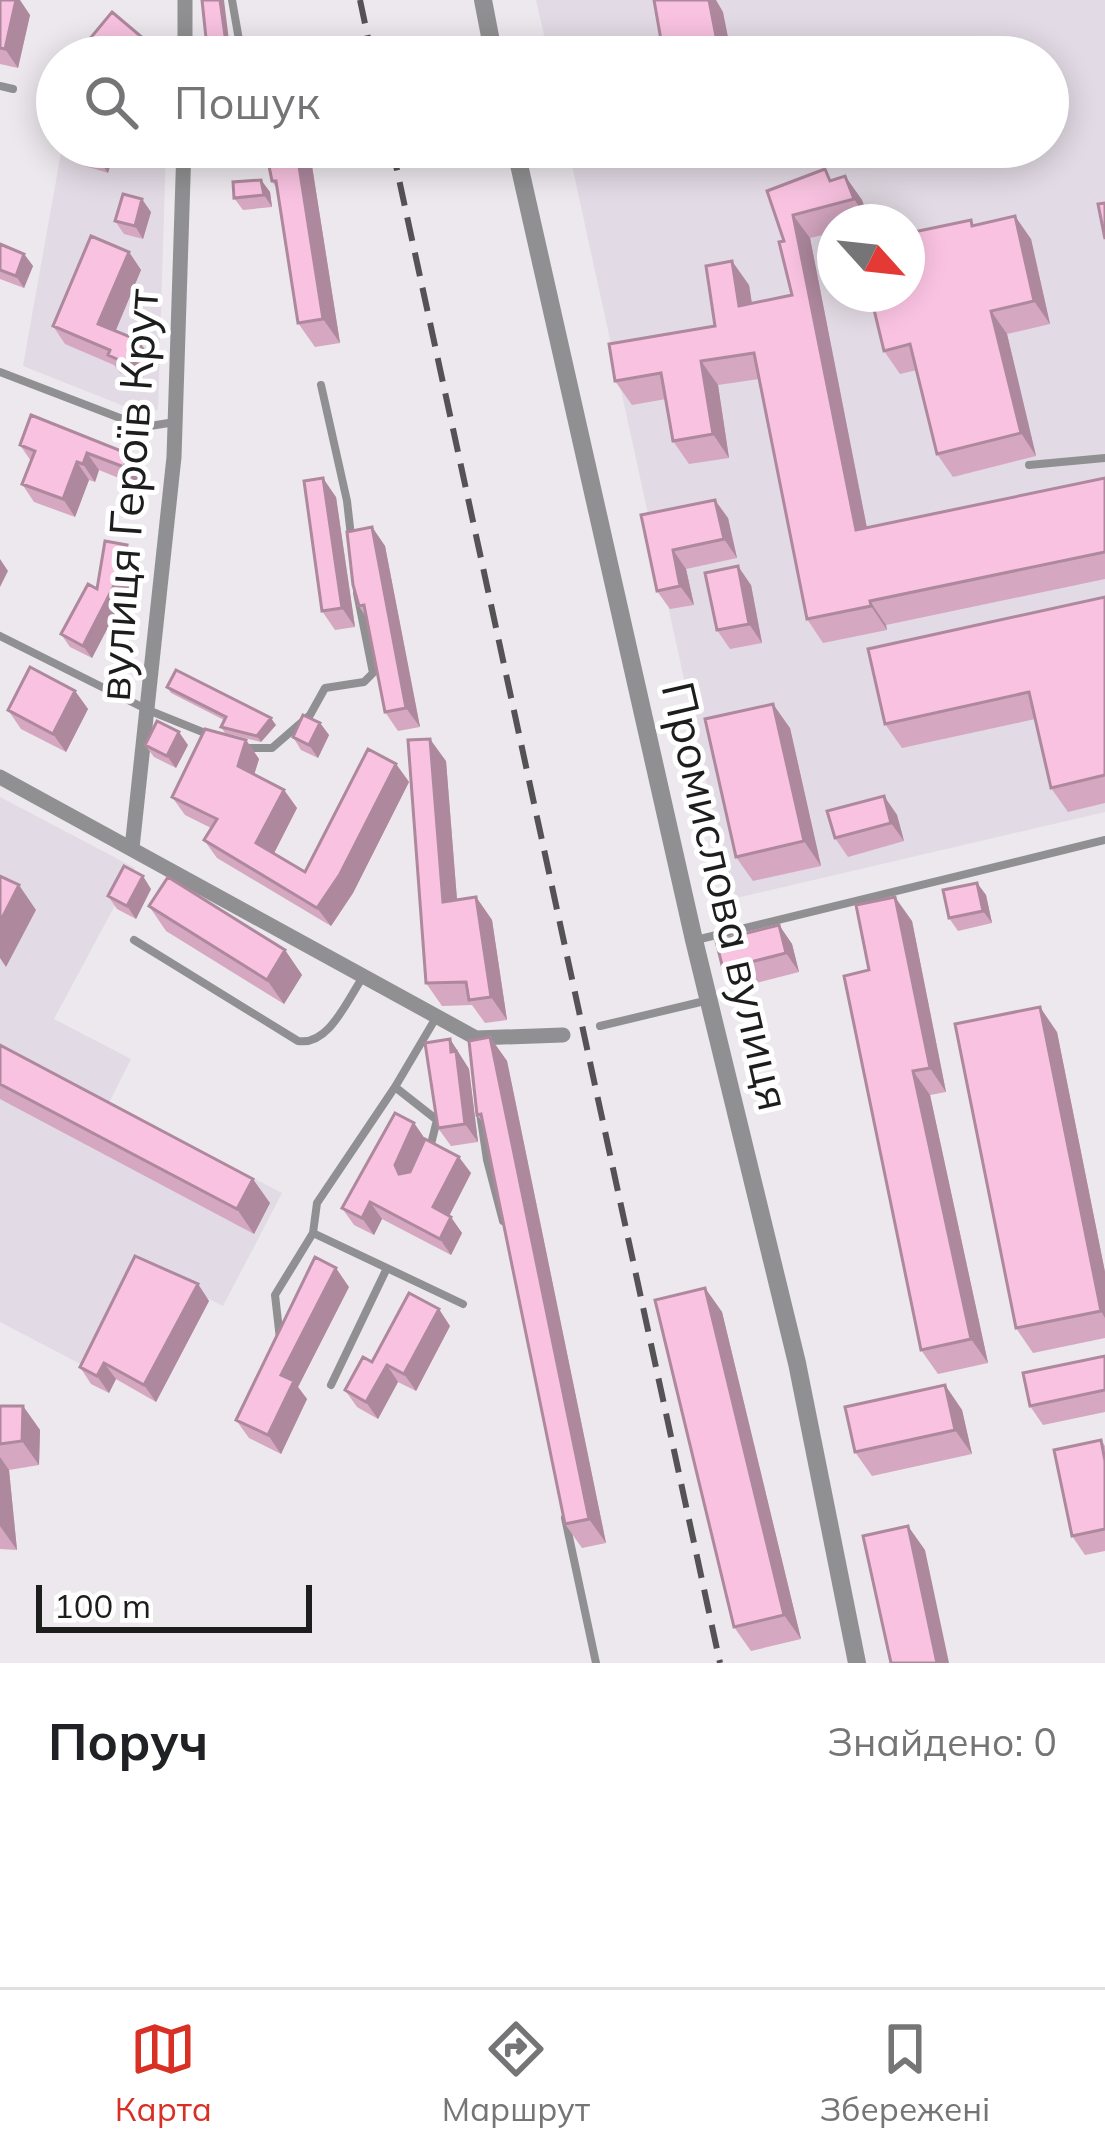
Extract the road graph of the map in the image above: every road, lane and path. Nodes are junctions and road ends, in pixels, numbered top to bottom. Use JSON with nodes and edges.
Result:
{"nodes":[{"id":1,"x":185,"y":0,"type":"edge"},
{"id":2,"x":232,"y":0,"type":"edge"},
{"id":3,"x":484,"y":0,"type":"edge"},
{"id":4,"x":185,"y":36,"type":"edge"},
{"id":5,"x":238,"y":36,"type":"edge"},
{"id":6,"x":490,"y":36,"type":"edge"},
{"id":7,"x":0,"y":86,"type":"edge"},
{"id":8,"x":13,"y":89,"type":"dead end"},
{"id":9,"x":183,"y":168,"type":"edge"},
{"id":10,"x":519,"y":168,"type":"edge"},
{"id":11,"x":0,"y":372,"type":"edge"},
{"id":12,"x":321,"y":385,"type":"dead end"},
{"id":13,"x":177,"y":422,"type":"junction"},
{"id":14,"x":1105,"y":458,"type":"edge"},
{"id":15,"x":1029,"y":465,"type":"dead end"},
{"id":16,"x":351,"y":542,"type":"edge"},
{"id":17,"x":356,"y":584,"type":"edge"},
{"id":18,"x":0,"y":636,"type":"edge"},
{"id":19,"x":148,"y":710,"type":"junction"},
{"id":20,"x":219,"y":739,"type":"edge"},
{"id":21,"x":237,"y":746,"type":"edge"},
{"id":22,"x":0,"y":777,"type":"edge"},
{"id":23,"x":1105,"y":840,"type":"edge"},
{"id":24,"x":132,"y":848,"type":"junction"},
{"id":25,"x":134,"y":940,"type":"dead end"},
{"id":26,"x":694,"y":940,"type":"junction"},
{"id":27,"x":364,"y":976,"type":"junction"},
{"id":28,"x":710,"y":999,"type":"junction"},
{"id":29,"x":438,"y":1015,"type":"junction"},
{"id":30,"x":600,"y":1026,"type":"dead end"},
{"id":31,"x":563,"y":1035,"type":"dead end"},
{"id":32,"x":395,"y":1087,"type":"junction"},
{"id":33,"x":479,"y":1106,"type":"edge"},
{"id":34,"x":428,"y":1153,"type":"edge"},
{"id":35,"x":505,"y":1226,"type":"edge"},
{"id":36,"x":313,"y":1233,"type":"junction"},
{"id":37,"x":387,"y":1268,"type":"junction"},
{"id":38,"x":463,"y":1304,"type":"dead end"},
{"id":39,"x":272,"y":1357,"type":"edge"},
{"id":40,"x":331,"y":1385,"type":"dead end"},
{"id":41,"x":565,"y":1517,"type":"edge"},
{"id":42,"x":596,"y":1663,"type":"edge"},
{"id":43,"x":857,"y":1663,"type":"edge"}],
"edges":[{"from":1,"to":4,"type":"street"},
{"from":2,"to":5,"type":"lane"},
{"from":3,"to":6,"type":"street"},
{"from":7,"to":8,"type":"lane"},
{"from":9,"to":13,"type":"street","name":"вулиця Героїв Крут"},
{"from":10,"to":26,"type":"street","name":"Промислова вулиця"},
{"from":11,"to":13,"type":"lane"},
{"from":12,"to":16,"type":"lane"},
{"from":13,"to":19,"type":"street","name":"вулиця Героїв Крут"},
{"from":14,"to":15,"type":"lane"},
{"from":17,"to":21,"type":"lane"},
{"from":18,"to":19,"type":"lane"},
{"from":19,"to":20,"type":"lane"},
{"from":19,"to":24,"type":"street","name":"вулиця Героїв Крут"},
{"from":22,"to":24,"type":"street"},
{"from":23,"to":26,"type":"lane"},
{"from":24,"to":27,"type":"street"},
{"from":25,"to":27,"type":"lane"},
{"from":26,"to":28,"type":"street","name":"Промислова вулиця"},
{"from":27,"to":29,"type":"street"},
{"from":28,"to":30,"type":"lane"},
{"from":28,"to":43,"type":"street","name":"Промислова вулиця"},
{"from":29,"to":31,"type":"street"},
{"from":29,"to":32,"type":"lane"},
{"from":32,"to":34,"type":"lane"},
{"from":32,"to":36,"type":"lane"},
{"from":33,"to":35,"type":"lane"},
{"from":36,"to":37,"type":"lane"},
{"from":36,"to":39,"type":"lane"},
{"from":37,"to":38,"type":"lane"},
{"from":37,"to":40,"type":"lane"},
{"from":41,"to":42,"type":"lane"}]}
